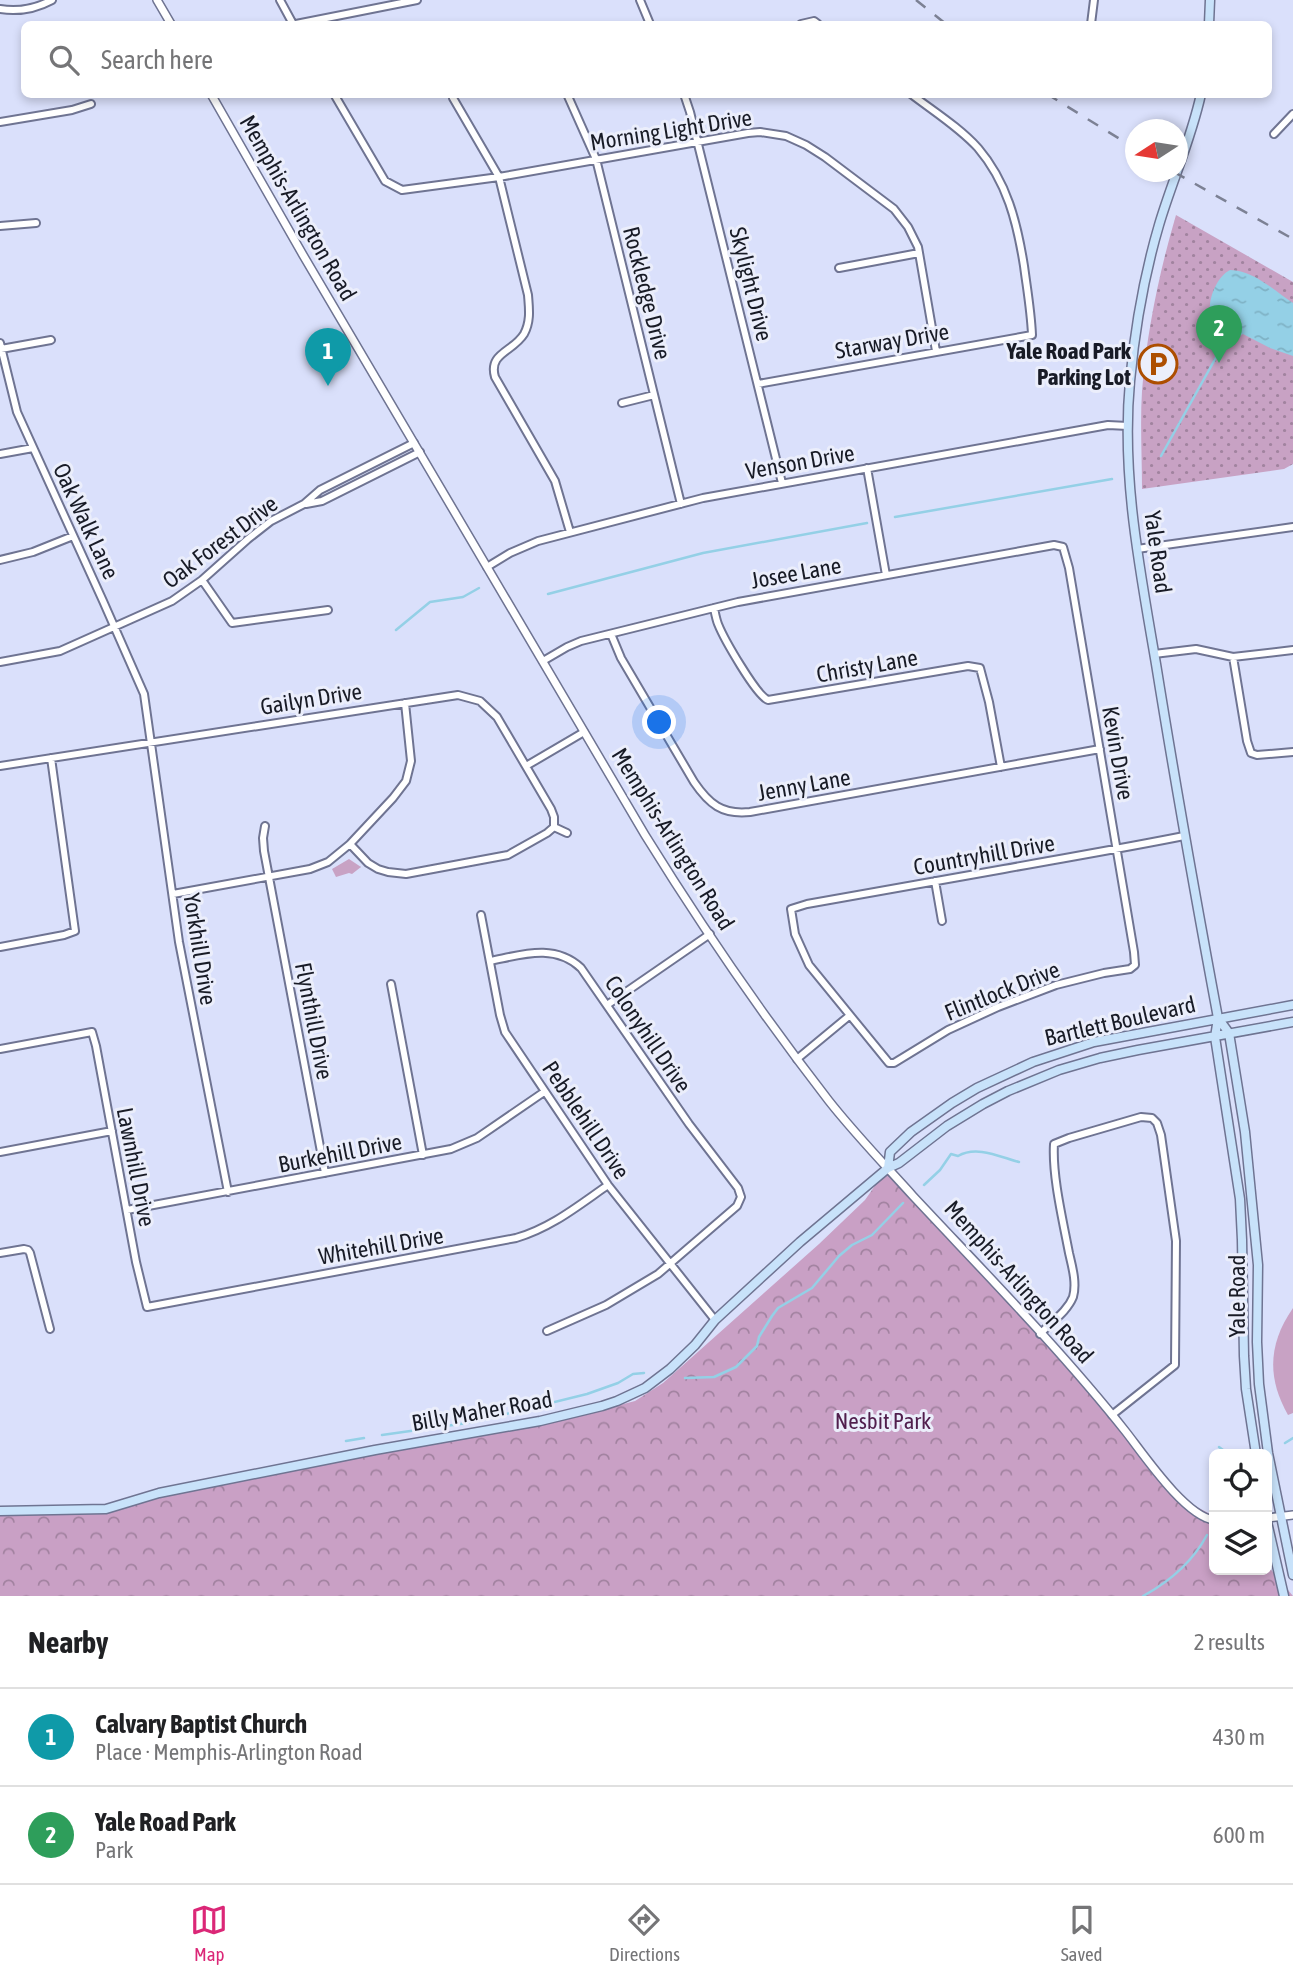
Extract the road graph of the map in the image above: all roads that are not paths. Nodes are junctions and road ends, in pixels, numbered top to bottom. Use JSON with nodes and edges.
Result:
{"nodes":[{"id":1,"x":52,"y":0,"type":"edge"},
{"id":2,"x":157,"y":0,"type":"edge"},
{"id":3,"x":279,"y":0,"type":"edge"},
{"id":4,"x":417,"y":0,"type":"edge"},
{"id":5,"x":640,"y":0,"type":"edge"},
{"id":6,"x":1094,"y":0,"type":"edge"},
{"id":7,"x":1210,"y":0,"type":"edge"},
{"id":8,"x":0,"y":9,"type":"edge"},
{"id":9,"x":169,"y":21,"type":"edge"},
{"id":10,"x":293,"y":21,"type":"edge"},
{"id":11,"x":310,"y":21,"type":"edge"},
{"id":12,"x":649,"y":21,"type":"edge"},
{"id":13,"x":1091,"y":21,"type":"edge"},
{"id":14,"x":1209,"y":21,"type":"edge"},
{"id":15,"x":213,"y":98,"type":"edge"},
{"id":16,"x":336,"y":98,"type":"edge"},
{"id":17,"x":453,"y":98,"type":"dead end"},
{"id":18,"x":569,"y":98,"type":"edge"},
{"id":19,"x":685,"y":98,"type":"edge"},
{"id":20,"x":916,"y":98,"type":"edge"},
{"id":21,"x":1200,"y":98,"type":"edge"},
{"id":22,"x":91,"y":104,"type":"dead end"},
{"id":23,"x":1293,"y":114,"type":"edge"},
{"id":24,"x":0,"y":122,"type":"edge"},
{"id":25,"x":1273,"y":134,"type":"dead end"},
{"id":26,"x":697,"y":141,"type":"junction"},
{"id":27,"x":596,"y":159,"type":"junction"},
{"id":28,"x":499,"y":177,"type":"junction"},
{"id":29,"x":36,"y":223,"type":"dead end"},
{"id":30,"x":0,"y":226,"type":"edge"},
{"id":31,"x":919,"y":253,"type":"junction"},
{"id":32,"x":839,"y":268,"type":"dead end"},
{"id":33,"x":51,"y":340,"type":"dead end"},
{"id":34,"x":1,"y":347,"type":"edge"},
{"id":35,"x":936,"y":351,"type":"junction"},
{"id":36,"x":483,"y":362,"type":"dead end"},
{"id":37,"x":493,"y":364,"type":"junction"},
{"id":38,"x":758,"y":384,"type":"junction"},
{"id":39,"x":654,"y":395,"type":"junction"},
{"id":40,"x":622,"y":403,"type":"dead end"},
{"id":41,"x":1128,"y":426,"type":"junction"},
{"id":42,"x":414,"y":443,"type":"junction"},
{"id":43,"x":33,"y":448,"type":"junction"},
{"id":44,"x":420,"y":452,"type":"junction"},
{"id":45,"x":0,"y":454,"type":"edge"},
{"id":46,"x":867,"y":468,"type":"junction"},
{"id":47,"x":782,"y":483,"type":"junction"},
{"id":48,"x":304,"y":504,"type":"junction"},
{"id":49,"x":681,"y":504,"type":"junction"},
{"id":50,"x":1293,"y":527,"type":"edge"},
{"id":51,"x":570,"y":532,"type":"junction"},
{"id":52,"x":73,"y":536,"type":"junction"},
{"id":53,"x":1063,"y":547,"type":"joint"},
{"id":54,"x":1137,"y":549,"type":"junction"},
{"id":55,"x":0,"y":559,"type":"edge"},
{"id":56,"x":487,"y":567,"type":"junction"},
{"id":57,"x":886,"y":575,"type":"junction"},
{"id":58,"x":202,"y":580,"type":"junction"},
{"id":59,"x":714,"y":608,"type":"junction"},
{"id":60,"x":328,"y":610,"type":"dead end"},
{"id":61,"x":115,"y":626,"type":"junction"},
{"id":62,"x":611,"y":634,"type":"junction"},
{"id":63,"x":1293,"y":650,"type":"edge"},
{"id":64,"x":1154,"y":654,"type":"junction"},
{"id":65,"x":1233,"y":657,"type":"junction"},
{"id":66,"x":542,"y":661,"type":"junction"},
{"id":67,"x":0,"y":662,"type":"edge"},
{"id":68,"x":405,"y":703,"type":"junction"},
{"id":69,"x":146,"y":711,"type":"joint"},
{"id":70,"x":584,"y":732,"type":"junction"},
{"id":71,"x":150,"y":742,"type":"junction"},
{"id":72,"x":1100,"y":749,"type":"junction"},
{"id":73,"x":1293,"y":751,"type":"edge"},
{"id":74,"x":51,"y":758,"type":"junction"},
{"id":75,"x":0,"y":766,"type":"edge"},
{"id":76,"x":526,"y":766,"type":"junction"},
{"id":77,"x":1001,"y":767,"type":"junction"},
{"id":78,"x":265,"y":826,"type":"dead end"},
{"id":79,"x":554,"y":827,"type":"junction"},
{"id":80,"x":566,"y":833,"type":"dead end"},
{"id":81,"x":1184,"y":836,"type":"junction"},
{"id":82,"x":350,"y":844,"type":"junction"},
{"id":83,"x":1117,"y":849,"type":"junction"},
{"id":84,"x":269,"y":876,"type":"junction"},
{"id":85,"x":935,"y":881,"type":"junction"},
{"id":86,"x":173,"y":894,"type":"junction"},
{"id":87,"x":481,"y":915,"type":"dead end"},
{"id":88,"x":942,"y":921,"type":"dead end"},
{"id":89,"x":709,"y":934,"type":"junction"},
{"id":90,"x":0,"y":947,"type":"edge"},
{"id":91,"x":489,"y":961,"type":"junction"},
{"id":92,"x":1134,"y":966,"type":"joint"},
{"id":93,"x":391,"y":984,"type":"dead end"},
{"id":94,"x":1293,"y":1004,"type":"edge"},
{"id":95,"x":607,"y":1005,"type":"junction"},
{"id":96,"x":849,"y":1016,"type":"junction"},
{"id":97,"x":1217,"y":1018,"type":"junction"},
{"id":98,"x":1293,"y":1022,"type":"edge"},
{"id":99,"x":1229,"y":1033,"type":"junction"},
{"id":100,"x":1215,"y":1037,"type":"junction"},
{"id":101,"x":0,"y":1049,"type":"edge"},
{"id":102,"x":797,"y":1059,"type":"junction"},
{"id":103,"x":1033,"y":1062,"type":"junction"},
{"id":104,"x":1039,"y":1077,"type":"junction"},
{"id":105,"x":544,"y":1091,"type":"junction"},
{"id":106,"x":112,"y":1131,"type":"junction"},
{"id":107,"x":0,"y":1152,"type":"edge"},
{"id":108,"x":423,"y":1155,"type":"junction"},
{"id":109,"x":888,"y":1168,"type":"junction"},
{"id":110,"x":325,"y":1173,"type":"junction"},
{"id":111,"x":608,"y":1185,"type":"junction"},
{"id":112,"x":228,"y":1192,"type":"junction"},
{"id":113,"x":127,"y":1210,"type":"junction"},
{"id":114,"x":0,"y":1253,"type":"edge"},
{"id":115,"x":671,"y":1263,"type":"junction"},
{"id":116,"x":147,"y":1307,"type":"joint"},
{"id":117,"x":715,"y":1320,"type":"junction"},
{"id":118,"x":50,"y":1329,"type":"dead end"},
{"id":119,"x":548,"y":1331,"type":"dead end"},
{"id":120,"x":1040,"y":1334,"type":"junction"},
{"id":121,"x":1112,"y":1415,"type":"junction"},
{"id":122,"x":1255,"y":1449,"type":"edge"},
{"id":123,"x":0,"y":1511,"type":"edge"},
{"id":124,"x":1293,"y":1515,"type":"edge"},
{"id":125,"x":1280,"y":1517,"type":"junction"},
{"id":126,"x":1209,"y":1519,"type":"edge"},
{"id":127,"x":1272,"y":1519,"type":"edge"},
{"id":128,"x":1272,"y":1542,"type":"edge"},
{"id":129,"x":1293,"y":1575,"type":"edge"},
{"id":130,"x":1284,"y":1596,"type":"edge"}],
"edges":[{"from":1,"to":8,"type":"street"},
{"from":2,"to":9,"type":"street"},
{"from":3,"to":10,"type":"street"},
{"from":4,"to":11,"type":"street"},
{"from":5,"to":12,"type":"street"},
{"from":6,"to":13,"type":"street"},
{"from":7,"to":14,"type":"main road"},
{"from":15,"to":42,"type":"street","name":"Memphis-Arlington Road"},
{"from":16,"to":28,"type":"street","name":"Morning Light Drive"},
{"from":17,"to":28,"type":"street"},
{"from":18,"to":27,"type":"street","name":"Rockledge Drive"},
{"from":19,"to":26,"type":"street","name":"Skylight Drive"},
{"from":20,"to":35,"type":"street","name":"Starway Drive"},
{"from":21,"to":41,"type":"main road","name":"Yale Road"},
{"from":22,"to":24,"type":"street"},
{"from":23,"to":25,"type":"street"},
{"from":26,"to":27,"type":"street","name":"Morning Light Drive"},
{"from":26,"to":31,"type":"street","name":"Morning Light Drive"},
{"from":26,"to":38,"type":"street","name":"Skylight Drive"},
{"from":27,"to":28,"type":"street","name":"Morning Light Drive"},
{"from":27,"to":39,"type":"street","name":"Rockledge Drive"},
{"from":28,"to":37,"type":"street"},
{"from":29,"to":30,"type":"street"},
{"from":31,"to":32,"type":"street"},
{"from":31,"to":35,"type":"street","name":"Morning Light Drive"},
{"from":33,"to":34,"type":"street"},
{"from":34,"to":43,"type":"street","name":"Oak Walk Lane"},
{"from":35,"to":38,"type":"street","name":"Starway Drive"},
{"from":36,"to":37,"type":"street"},
{"from":37,"to":51,"type":"street"},
{"from":38,"to":47,"type":"street","name":"Skylight Drive"},
{"from":39,"to":40,"type":"street"},
{"from":39,"to":49,"type":"street","name":"Rockledge Drive"},
{"from":41,"to":46,"type":"street","name":"Venson Drive"},
{"from":41,"to":54,"type":"main road","name":"Yale Road"},
{"from":42,"to":44,"type":"street","name":"Memphis-Arlington Road"},
{"from":42,"to":48,"type":"street","name":"Oak Forest Drive"},
{"from":43,"to":45,"type":"street"},
{"from":43,"to":52,"type":"street","name":"Oak Walk Lane"},
{"from":44,"to":48,"type":"street","name":"Oak Forest Drive"},
{"from":44,"to":56,"type":"street","name":"Memphis-Arlington Road"},
{"from":46,"to":47,"type":"street","name":"Venson Drive"},
{"from":46,"to":57,"type":"street"},
{"from":47,"to":49,"type":"street","name":"Venson Drive"},
{"from":48,"to":58,"type":"street","name":"Oak Forest Drive"},
{"from":49,"to":51,"type":"street","name":"Venson Drive"},
{"from":50,"to":54,"type":"street"},
{"from":51,"to":56,"type":"street","name":"Venson Drive"},
{"from":52,"to":55,"type":"street"},
{"from":52,"to":61,"type":"street","name":"Oak Walk Lane"},
{"from":53,"to":57,"type":"street","name":"Josee Lane"},
{"from":53,"to":72,"type":"street","name":"Kevin Drive"},
{"from":54,"to":64,"type":"main road","name":"Yale Road"},
{"from":56,"to":66,"type":"street","name":"Memphis-Arlington Road"},
{"from":57,"to":59,"type":"street","name":"Josee Lane"},
{"from":58,"to":60,"type":"street"},
{"from":58,"to":61,"type":"street","name":"Oak Forest Drive"},
{"from":59,"to":62,"type":"street","name":"Josee Lane"},
{"from":59,"to":77,"type":"street","name":"Christy Lane"},
{"from":61,"to":67,"type":"street","name":"Oak Forest Drive"},
{"from":61,"to":69,"type":"street","name":"Oak Walk Lane"},
{"from":62,"to":66,"type":"street","name":"Josee Lane"},
{"from":62,"to":77,"type":"street","name":"Jenny Lane"},
{"from":63,"to":65,"type":"street"},
{"from":64,"to":65,"type":"street"},
{"from":64,"to":81,"type":"main road","name":"Yale Road"},
{"from":65,"to":73,"type":"street"},
{"from":66,"to":70,"type":"street","name":"Memphis-Arlington Road"},
{"from":68,"to":71,"type":"street","name":"Gailyn Drive"},
{"from":68,"to":76,"type":"street","name":"Gailyn Drive"},
{"from":68,"to":82,"type":"street"},
{"from":69,"to":71,"type":"street","name":"Yorkhill Drive"},
{"from":70,"to":76,"type":"street"},
{"from":70,"to":89,"type":"street","name":"Memphis-Arlington Road"},
{"from":71,"to":74,"type":"street","name":"Gailyn Drive"},
{"from":71,"to":86,"type":"street","name":"Yorkhill Drive"},
{"from":72,"to":77,"type":"street","name":"Jenny Lane"},
{"from":72,"to":83,"type":"street","name":"Kevin Drive"},
{"from":74,"to":75,"type":"street","name":"Gailyn Drive"},
{"from":74,"to":90,"type":"street"},
{"from":76,"to":79,"type":"street","name":"Gailyn Drive"},
{"from":78,"to":84,"type":"street","name":"Flynthill Drive"},
{"from":79,"to":80,"type":"street"},
{"from":79,"to":82,"type":"street"},
{"from":81,"to":83,"type":"street","name":"Countryhill Drive"},
{"from":81,"to":97,"type":"main road","name":"Yale Road"},
{"from":82,"to":84,"type":"street"},
{"from":83,"to":85,"type":"street","name":"Countryhill Drive"},
{"from":83,"to":92,"type":"street","name":"Kevin Drive"},
{"from":84,"to":86,"type":"street"},
{"from":84,"to":110,"type":"street","name":"Flynthill Drive"},
{"from":85,"to":88,"type":"street"},
{"from":85,"to":96,"type":"street","name":"Countryhill Drive"},
{"from":86,"to":112,"type":"street","name":"Yorkhill Drive"},
{"from":87,"to":91,"type":"street","name":"Pebblehill Drive"},
{"from":89,"to":95,"type":"street"},
{"from":89,"to":102,"type":"street","name":"Memphis-Arlington Road"},
{"from":91,"to":95,"type":"street","name":"Colonyhill Drive"},
{"from":91,"to":105,"type":"street","name":"Pebblehill Drive"},
{"from":92,"to":96,"type":"street","name":"Flintlock Drive"},
{"from":93,"to":108,"type":"street"},
{"from":94,"to":97,"type":"main road","name":"Bartlett Boulevard"},
{"from":95,"to":115,"type":"street","name":"Colonyhill Drive"},
{"from":96,"to":102,"type":"street"},
{"from":97,"to":99,"type":"main road","name":"Yale Road"},
{"from":97,"to":100,"type":"main road","name":"Yale Road"},
{"from":97,"to":103,"type":"main road","name":"Bartlett Boulevard"},
{"from":98,"to":99,"type":"main road","name":"Bartlett Boulevard"},
{"from":99,"to":100,"type":"main road","name":"Bartlett Boulevard"},
{"from":99,"to":125,"type":"main road","name":"Yale Road"},
{"from":100,"to":104,"type":"main road","name":"Bartlett Boulevard"},
{"from":100,"to":122,"type":"main road","name":"Yale Road"},
{"from":101,"to":106,"type":"street","name":"Lawnhill Drive"},
{"from":102,"to":109,"type":"street","name":"Memphis-Arlington Road"},
{"from":103,"to":104,"type":"main road"},
{"from":103,"to":109,"type":"main road","name":"Bartlett Boulevard"},
{"from":104,"to":109,"type":"main road","name":"Bartlett Boulevard"},
{"from":105,"to":108,"type":"street","name":"Burkehill Drive"},
{"from":105,"to":111,"type":"street","name":"Pebblehill Drive"},
{"from":106,"to":107,"type":"street"},
{"from":106,"to":113,"type":"street","name":"Lawnhill Drive"},
{"from":108,"to":110,"type":"street","name":"Burkehill Drive"},
{"from":109,"to":117,"type":"main road","name":"Billy Maher Road"},
{"from":109,"to":120,"type":"street","name":"Memphis-Arlington Road"},
{"from":110,"to":112,"type":"street","name":"Burkehill Drive"},
{"from":111,"to":115,"type":"street","name":"Pebblehill Drive"},
{"from":111,"to":116,"type":"street","name":"Whitehill Drive"},
{"from":112,"to":113,"type":"street","name":"Burkehill Drive"},
{"from":113,"to":116,"type":"street","name":"Lawnhill Drive"},
{"from":114,"to":118,"type":"street"},
{"from":115,"to":117,"type":"street","name":"Pebblehill Drive"},
{"from":115,"to":119,"type":"street"},
{"from":117,"to":123,"type":"main road","name":"Billy Maher Road"},
{"from":120,"to":121,"type":"street","name":"Memphis-Arlington Road"},
{"from":120,"to":121,"type":"street"},
{"from":121,"to":126,"type":"street","name":"Memphis-Arlington Road"},
{"from":124,"to":125,"type":"street"},
{"from":125,"to":127,"type":"street"},
{"from":125,"to":129,"type":"main road","name":"Yale Road"},
{"from":128,"to":130,"type":"main road"}]}
